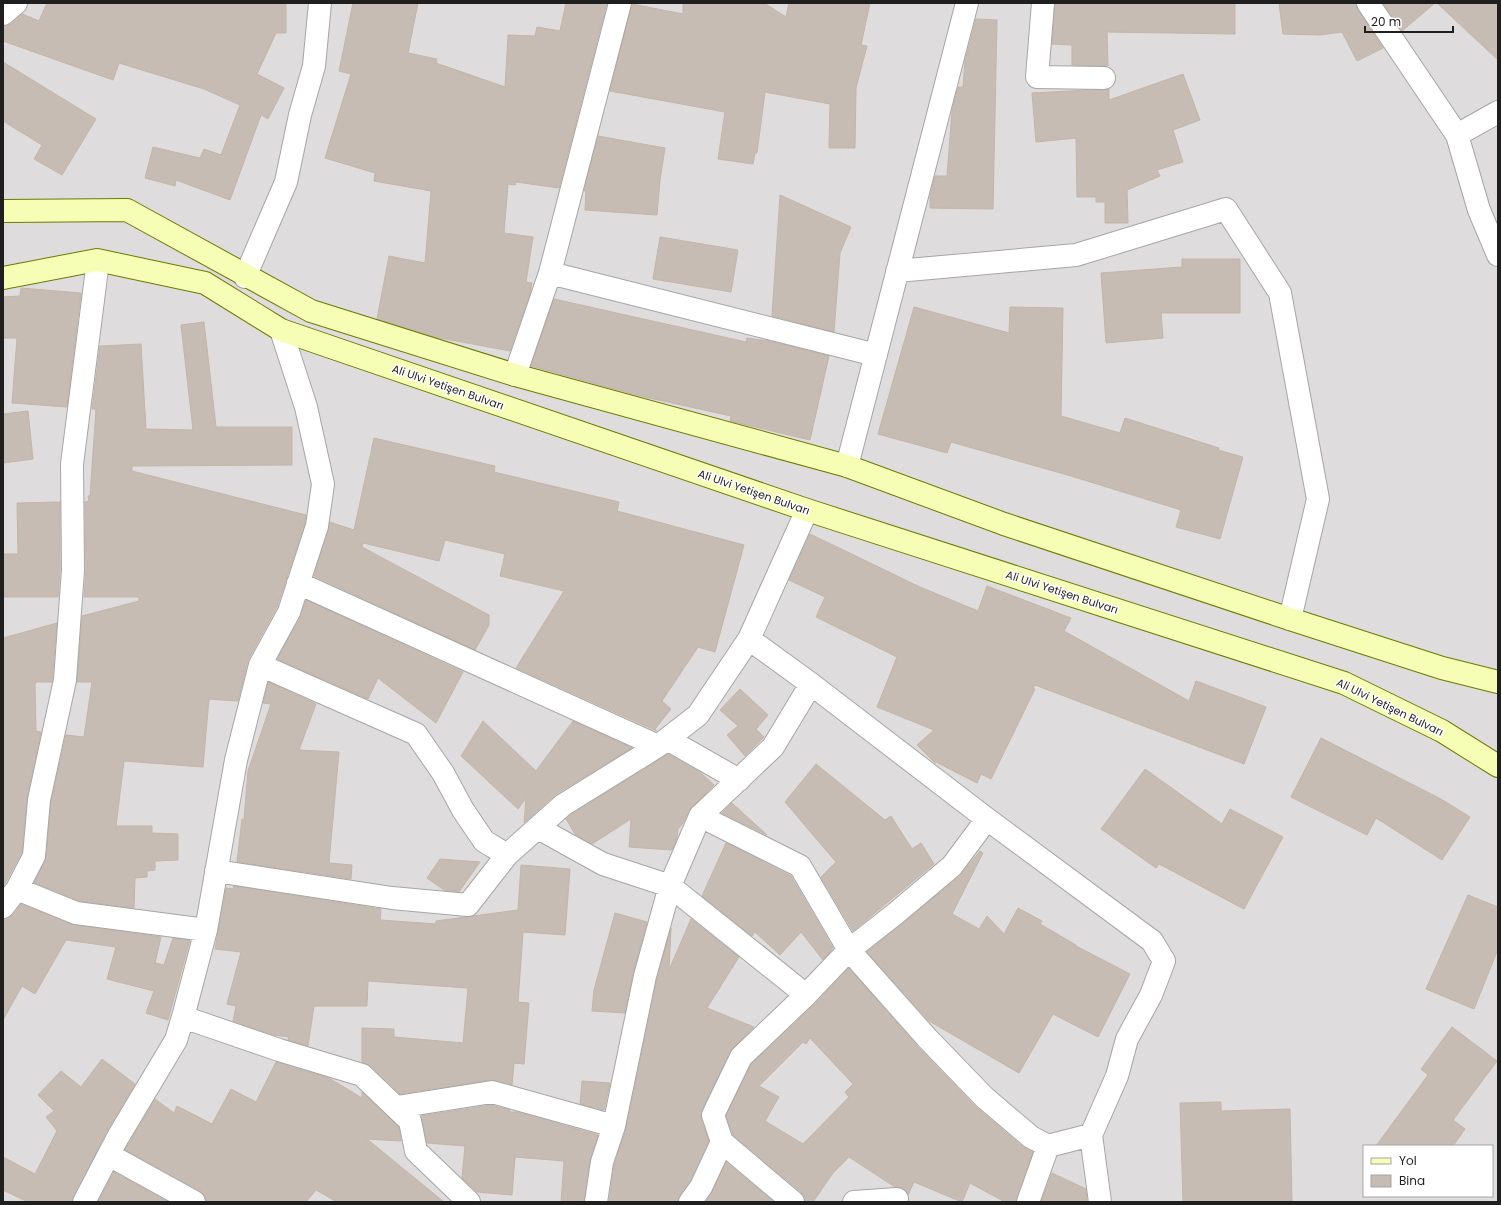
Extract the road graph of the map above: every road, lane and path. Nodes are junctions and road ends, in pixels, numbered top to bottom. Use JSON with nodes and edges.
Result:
{"nodes":[{"id":1,"x":16,"y":3,"type":"edge"},
{"id":2,"x":320,"y":3,"type":"edge"},
{"id":3,"x":620,"y":3,"type":"edge"},
{"id":4,"x":967,"y":3,"type":"edge"},
{"id":5,"x":1043,"y":3,"type":"edge"},
{"id":6,"x":1368,"y":3,"type":"edge"},
{"id":7,"x":3,"y":14,"type":"edge"},
{"id":8,"x":1104,"y":78,"type":"dead end"},
{"id":9,"x":1498,"y":112,"type":"edge"},
{"id":10,"x":1457,"y":135,"type":"junction"},
{"id":11,"x":3,"y":211,"type":"edge"},
{"id":12,"x":1498,"y":255,"type":"edge"},
{"id":13,"x":98,"y":261,"type":"junction"},
{"id":14,"x":897,"y":271,"type":"junction"},
{"id":15,"x":550,"y":273,"type":"junction"},
{"id":16,"x":245,"y":277,"type":"junction"},
{"id":17,"x":3,"y":278,"type":"edge"},
{"id":18,"x":281,"y":330,"type":"junction"},
{"id":19,"x":876,"y":355,"type":"junction"},
{"id":20,"x":515,"y":375,"type":"junction"},
{"id":21,"x":847,"y":466,"type":"junction"},
{"id":22,"x":807,"y":510,"type":"junction"},
{"id":23,"x":298,"y":583,"type":"junction"},
{"id":24,"x":1290,"y":619,"type":"junction"},
{"id":25,"x":748,"y":639,"type":"junction"},
{"id":26,"x":260,"y":665,"type":"junction"},
{"id":27,"x":1498,"y":682,"type":"edge"},
{"id":28,"x":811,"y":684,"type":"junction"},
{"id":29,"x":662,"y":742,"type":"junction"},
{"id":30,"x":1498,"y":766,"type":"edge"},
{"id":31,"x":739,"y":780,"type":"junction"},
{"id":32,"x":700,"y":816,"type":"junction"},
{"id":33,"x":987,"y":819,"type":"junction"},
{"id":34,"x":538,"y":828,"type":"junction"},
{"id":35,"x":507,"y":856,"type":"junction"},
{"id":36,"x":216,"y":871,"type":"junction"},
{"id":37,"x":670,"y":886,"type":"junction"},
{"id":38,"x":17,"y":889,"type":"junction"},
{"id":39,"x":3,"y":907,"type":"edge"},
{"id":40,"x":206,"y":930,"type":"junction"},
{"id":41,"x":849,"y":950,"type":"junction"},
{"id":42,"x":806,"y":995,"type":"junction"},
{"id":43,"x":183,"y":1017,"type":"junction"},
{"id":44,"x":397,"y":1107,"type":"junction"},
{"id":45,"x":614,"y":1126,"type":"junction"},
{"id":46,"x":1091,"y":1135,"type":"junction"},
{"id":47,"x":722,"y":1142,"type":"junction"},
{"id":48,"x":1048,"y":1146,"type":"junction"},
{"id":49,"x":109,"y":1155,"type":"junction"},
{"id":50,"x":897,"y":1199,"type":"dead end"},
{"id":51,"x":84,"y":1202,"type":"edge"},
{"id":52,"x":194,"y":1202,"type":"edge"},
{"id":53,"x":469,"y":1202,"type":"edge"},
{"id":54,"x":596,"y":1202,"type":"edge"},
{"id":55,"x":690,"y":1202,"type":"edge"},
{"id":56,"x":793,"y":1202,"type":"edge"},
{"id":57,"x":854,"y":1202,"type":"edge"},
{"id":58,"x":1028,"y":1202,"type":"edge"},
{"id":59,"x":1100,"y":1202,"type":"edge"}],
"edges":[{"from":1,"to":7,"type":"street"},
{"from":2,"to":16,"type":"street"},
{"from":3,"to":15,"type":"street"},
{"from":4,"to":14,"type":"street"},
{"from":5,"to":8,"type":"street"},
{"from":6,"to":10,"type":"street"},
{"from":9,"to":10,"type":"street"},
{"from":10,"to":12,"type":"street"},
{"from":11,"to":16,"type":"main road"},
{"from":13,"to":17,"type":"main road","name":"Ali Ulvi Yetişen Bulvarı"},
{"from":13,"to":18,"type":"main road","name":"Ali Ulvi Yetişen Bulvarı"},
{"from":13,"to":38,"type":"street"},
{"from":14,"to":19,"type":"street"},
{"from":14,"to":24,"type":"street"},
{"from":15,"to":19,"type":"street"},
{"from":15,"to":20,"type":"street"},
{"from":16,"to":20,"type":"main road"},
{"from":18,"to":22,"type":"main road","name":"Ali Ulvi Yetişen Bulvarı"},
{"from":18,"to":23,"type":"street"},
{"from":19,"to":21,"type":"street"},
{"from":20,"to":21,"type":"main road"},
{"from":21,"to":24,"type":"main road"},
{"from":22,"to":25,"type":"street"},
{"from":22,"to":30,"type":"main road","name":"Ali Ulvi Yetişen Bulvarı"},
{"from":23,"to":26,"type":"street"},
{"from":23,"to":29,"type":"street"},
{"from":24,"to":27,"type":"main road"},
{"from":25,"to":28,"type":"street"},
{"from":25,"to":29,"type":"street"},
{"from":26,"to":35,"type":"street"},
{"from":26,"to":36,"type":"street"},
{"from":28,"to":31,"type":"street"},
{"from":28,"to":33,"type":"street"},
{"from":29,"to":31,"type":"street"},
{"from":29,"to":34,"type":"street"},
{"from":31,"to":32,"type":"street"},
{"from":32,"to":37,"type":"street"},
{"from":32,"to":41,"type":"street"},
{"from":33,"to":41,"type":"street"},
{"from":33,"to":46,"type":"street"},
{"from":34,"to":35,"type":"street"},
{"from":34,"to":37,"type":"street"},
{"from":35,"to":36,"type":"street"},
{"from":36,"to":40,"type":"street"},
{"from":37,"to":42,"type":"street"},
{"from":37,"to":45,"type":"street"},
{"from":38,"to":39,"type":"street"},
{"from":38,"to":40,"type":"street"},
{"from":40,"to":43,"type":"street"},
{"from":41,"to":42,"type":"street"},
{"from":41,"to":48,"type":"street"},
{"from":42,"to":47,"type":"street"},
{"from":43,"to":44,"type":"street"},
{"from":43,"to":49,"type":"street"},
{"from":44,"to":45,"type":"street"},
{"from":44,"to":53,"type":"street"},
{"from":45,"to":54,"type":"street"},
{"from":46,"to":48,"type":"street"},
{"from":46,"to":59,"type":"street"},
{"from":47,"to":55,"type":"street"},
{"from":47,"to":56,"type":"street"},
{"from":48,"to":58,"type":"street"},
{"from":49,"to":51,"type":"street"},
{"from":49,"to":52,"type":"street"},
{"from":50,"to":57,"type":"street"}]}
